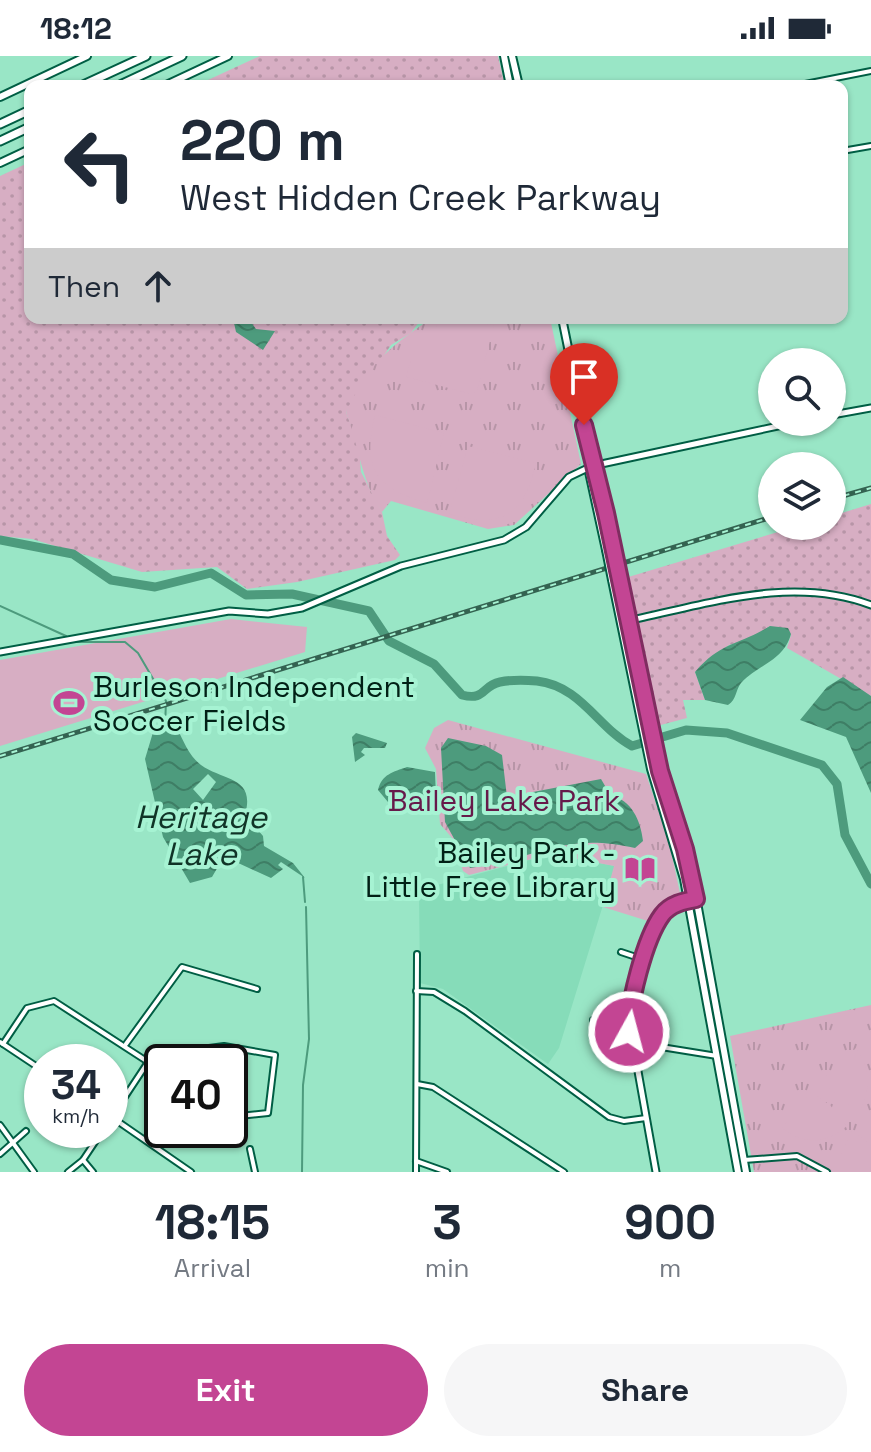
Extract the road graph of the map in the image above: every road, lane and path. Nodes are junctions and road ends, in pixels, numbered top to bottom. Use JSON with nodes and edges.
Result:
{"nodes":[{"id":1,"x":87,"y":56,"type":"edge"},
{"id":2,"x":146,"y":56,"type":"edge"},
{"id":3,"x":182,"y":56,"type":"edge"},
{"id":4,"x":228,"y":56,"type":"edge"},
{"id":5,"x":504,"y":56,"type":"edge"},
{"id":6,"x":514,"y":56,"type":"edge"},
{"id":7,"x":871,"y":71,"type":"edge"},
{"id":8,"x":36,"y":80,"type":"edge"},
{"id":9,"x":94,"y":80,"type":"edge"},
{"id":10,"x":131,"y":80,"type":"edge"},
{"id":11,"x":177,"y":80,"type":"edge"},
{"id":12,"x":509,"y":80,"type":"edge"},
{"id":13,"x":518,"y":80,"type":"edge"},
{"id":14,"x":826,"y":80,"type":"edge"},
{"id":15,"x":24,"y":86,"type":"edge"},
{"id":16,"x":0,"y":97,"type":"edge"},
{"id":17,"x":24,"y":113,"type":"edge"},
{"id":18,"x":0,"y":124,"type":"edge"},
{"id":19,"x":24,"y":130,"type":"edge"},
{"id":20,"x":0,"y":141,"type":"edge"},
{"id":21,"x":871,"y":146,"type":"edge"},
{"id":22,"x":848,"y":150,"type":"edge"},
{"id":23,"x":24,"y":152,"type":"edge"},
{"id":24,"x":0,"y":163,"type":"edge"},
{"id":25,"x":563,"y":324,"type":"edge"},
{"id":26,"x":871,"y":408,"type":"edge"},
{"id":27,"x":846,"y":412,"type":"edge"},
{"id":28,"x":758,"y":430,"type":"edge"},
{"id":29,"x":592,"y":466,"type":"junction"},
{"id":30,"x":616,"y":579,"type":"junction"},
{"id":31,"x":871,"y":605,"type":"edge"},
{"id":32,"x":629,"y":621,"type":"junction"},
{"id":33,"x":621,"y":622,"type":"junction"},
{"id":34,"x":0,"y":652,"type":"edge"},
{"id":35,"x":696,"y":899,"type":"junction"},
{"id":36,"x":688,"y":900,"type":"junction"},
{"id":37,"x":621,"y":952,"type":"dead end"},
{"id":38,"x":417,"y":954,"type":"dead end"},
{"id":39,"x":645,"y":960,"type":"junction"},
{"id":40,"x":257,"y":989,"type":"dead end"},
{"id":41,"x":416,"y":991,"type":"junction"},
{"id":42,"x":593,"y":1020,"type":"dead end"},
{"id":43,"x":629,"y":1021,"type":"junction"},
{"id":44,"x":1,"y":1043,"type":"edge"},
{"id":45,"x":126,"y":1044,"type":"joint"},
{"id":46,"x":248,"y":1050,"type":"edge"},
{"id":47,"x":632,"y":1050,"type":"junction"},
{"id":48,"x":719,"y":1056,"type":"junction"},
{"id":49,"x":24,"y":1058,"type":"edge"},
{"id":50,"x":144,"y":1068,"type":"edge"},
{"id":51,"x":417,"y":1084,"type":"junction"},
{"id":52,"x":128,"y":1092,"type":"edge"},
{"id":53,"x":248,"y":1115,"type":"edge"},
{"id":54,"x":646,"y":1118,"type":"junction"},
{"id":55,"x":0,"y":1125,"type":"edge"},
{"id":56,"x":128,"y":1129,"type":"edge"},
{"id":57,"x":24,"y":1133,"type":"edge"},
{"id":58,"x":14,"y":1142,"type":"junction"},
{"id":59,"x":91,"y":1148,"type":"edge"},
{"id":60,"x":250,"y":1149,"type":"dead end"},
{"id":61,"x":0,"y":1154,"type":"edge"},
{"id":62,"x":83,"y":1160,"type":"junction"},
{"id":63,"x":416,"y":1161,"type":"junction"},
{"id":64,"x":740,"y":1161,"type":"junction"},
{"id":65,"x":34,"y":1172,"type":"edge"},
{"id":66,"x":68,"y":1172,"type":"edge"},
{"id":67,"x":93,"y":1172,"type":"edge"},
{"id":68,"x":191,"y":1172,"type":"edge"},
{"id":69,"x":255,"y":1172,"type":"edge"},
{"id":70,"x":416,"y":1172,"type":"edge"},
{"id":71,"x":447,"y":1172,"type":"edge"},
{"id":72,"x":564,"y":1172,"type":"edge"},
{"id":73,"x":656,"y":1172,"type":"edge"},
{"id":74,"x":738,"y":1172,"type":"edge"},
{"id":75,"x":746,"y":1172,"type":"edge"},
{"id":76,"x":827,"y":1172,"type":"edge"}],
"edges":[{"from":1,"to":8,"type":"main road"},
{"from":2,"to":9,"type":"highway"},
{"from":3,"to":10,"type":"highway"},
{"from":4,"to":11,"type":"main road"},
{"from":5,"to":12,"type":"main road"},
{"from":6,"to":13,"type":"main road"},
{"from":7,"to":14,"type":"street"},
{"from":15,"to":16,"type":"main road"},
{"from":17,"to":18,"type":"highway"},
{"from":19,"to":20,"type":"highway"},
{"from":21,"to":22,"type":"street"},
{"from":23,"to":24,"type":"main road"},
{"from":25,"to":29,"type":"main road"},
{"from":26,"to":27,"type":"street"},
{"from":28,"to":29,"type":"street"},
{"from":29,"to":30,"type":"main road","bridge":true},
{"from":29,"to":34,"type":"street"},
{"from":30,"to":32,"type":"main road"},
{"from":30,"to":33,"type":"main road"},
{"from":31,"to":32,"type":"street"},
{"from":32,"to":33,"type":"street"},
{"from":32,"to":35,"type":"main road"},
{"from":33,"to":36,"type":"main road"},
{"from":35,"to":36,"type":"street"},
{"from":35,"to":64,"type":"main road"},
{"from":36,"to":39,"type":"street"},
{"from":36,"to":48,"type":"main road"},
{"from":37,"to":39,"type":"street"},
{"from":38,"to":41,"type":"street"},
{"from":39,"to":43,"type":"street"},
{"from":40,"to":45,"type":"street"},
{"from":41,"to":51,"type":"street"},
{"from":41,"to":54,"type":"street"},
{"from":42,"to":43,"type":"street"},
{"from":43,"to":47,"type":"street"},
{"from":44,"to":45,"type":"street"},
{"from":44,"to":49,"type":"street"},
{"from":46,"to":53,"type":"street"},
{"from":47,"to":48,"type":"street"},
{"from":47,"to":54,"type":"street"},
{"from":48,"to":64,"type":"main road"},
{"from":50,"to":52,"type":"street"},
{"from":51,"to":63,"type":"street"},
{"from":51,"to":72,"type":"street"},
{"from":54,"to":73,"type":"street"},
{"from":55,"to":58,"type":"street"},
{"from":56,"to":68,"type":"street"},
{"from":57,"to":58,"type":"street"},
{"from":58,"to":61,"type":"street"},
{"from":58,"to":65,"type":"street"},
{"from":59,"to":62,"type":"street"},
{"from":60,"to":69,"type":"street"},
{"from":62,"to":66,"type":"street"},
{"from":62,"to":67,"type":"street"},
{"from":63,"to":70,"type":"street"},
{"from":63,"to":71,"type":"street"},
{"from":64,"to":74,"type":"main road"},
{"from":64,"to":75,"type":"main road"},
{"from":64,"to":76,"type":"street"}]}
